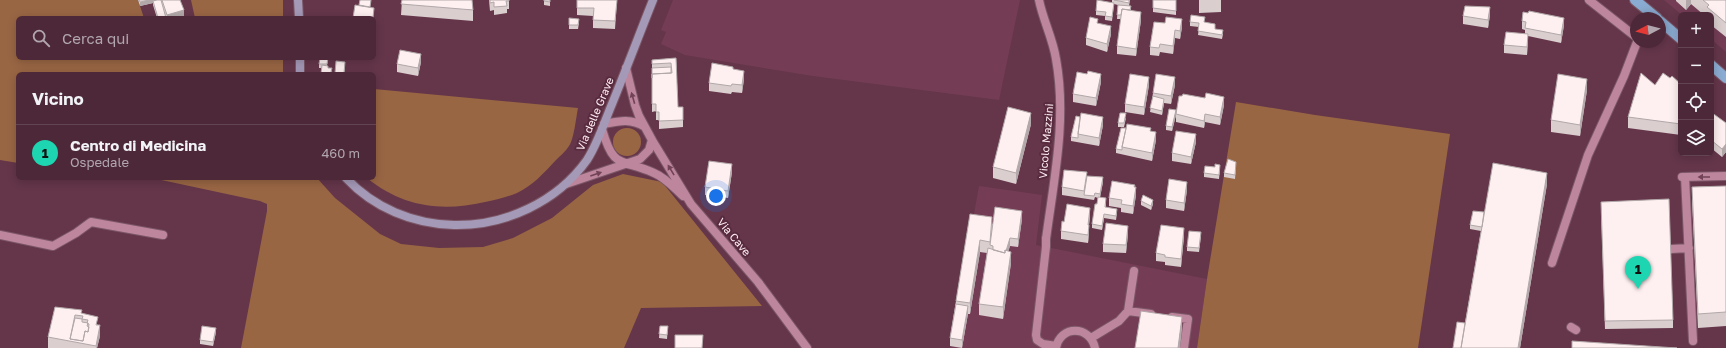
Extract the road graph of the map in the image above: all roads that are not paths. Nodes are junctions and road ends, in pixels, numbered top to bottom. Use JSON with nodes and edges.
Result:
{"nodes":[{"id":1,"x":298,"y":0,"type":"edge"},
{"id":2,"x":653,"y":0,"type":"edge"},
{"id":3,"x":1039,"y":0,"type":"edge"},
{"id":4,"x":1589,"y":0,"type":"edge"},
{"id":5,"x":1635,"y":0,"type":"edge"},
{"id":6,"x":1648,"y":12,"type":"edge"},
{"id":7,"x":299,"y":16,"type":"edge"},
{"id":8,"x":1666,"y":27,"type":"edge"},
{"id":9,"x":1630,"y":32,"type":"edge"},
{"id":10,"x":1678,"y":37,"type":"edge"},
{"id":11,"x":1635,"y":48,"type":"edge"},
{"id":12,"x":300,"y":60,"type":"edge"},
{"id":13,"x":626,"y":68,"type":"junction"},
{"id":14,"x":1714,"y":68,"type":"edge"},
{"id":15,"x":300,"y":72,"type":"edge"},
{"id":16,"x":1726,"y":78,"type":"edge"},
{"id":17,"x":603,"y":126,"type":"junction"},
{"id":18,"x":645,"y":127,"type":"junction"},
{"id":19,"x":652,"y":140,"type":"junction"},
{"id":20,"x":626,"y":164,"type":"junction"},
{"id":21,"x":1726,"y":176,"type":"edge"},
{"id":22,"x":348,"y":180,"type":"edge"},
{"id":23,"x":566,"y":184,"type":"junction"},
{"id":24,"x":691,"y":204,"type":"junction"},
{"id":25,"x":0,"y":235,"type":"edge"},
{"id":26,"x":162,"y":235,"type":"dead end"},
{"id":27,"x":1689,"y":248,"type":"junction"},
{"id":28,"x":1671,"y":249,"type":"edge"},
{"id":29,"x":1552,"y":263,"type":"dead end"},
{"id":30,"x":1134,"y":271,"type":"dead end"},
{"id":31,"x":1128,"y":311,"type":"junction"},
{"id":32,"x":1091,"y":338,"type":"junction"},
{"id":33,"x":1694,"y":341,"type":"dead end"},
{"id":34,"x":1056,"y":347,"type":"edge"},
{"id":35,"x":807,"y":348,"type":"edge"},
{"id":36,"x":1095,"y":348,"type":"edge"},
{"id":37,"x":1184,"y":348,"type":"edge"}],
"edges":[{"from":1,"to":7,"type":"main road"},
{"from":2,"to":13,"type":"main road","name":"Via delle Grave"},
{"from":3,"to":34,"type":"street","name":"Vicolo Mazzini"},
{"from":4,"to":9,"type":"street"},
{"from":5,"to":6,"type":"main road"},
{"from":8,"to":10,"type":"main road"},
{"from":11,"to":29,"type":"street"},
{"from":12,"to":15,"type":"main road"},
{"from":13,"to":17,"type":"main road","name":"Via delle Grave"},
{"from":18,"to":13,"type":"street","name":"Via Cave","one_way":true},
{"from":14,"to":16,"type":"main road"},
{"from":17,"to":18,"type":"street"},
{"from":17,"to":20,"type":"street"},
{"from":17,"to":23,"type":"main road","name":"Via delle Grave"},
{"from":18,"to":19,"type":"street","name":"Via Cave"},
{"from":19,"to":20,"type":"street"},
{"from":24,"to":19,"type":"street","name":"Via Cave","one_way":true},
{"from":23,"to":20,"type":"street","one_way":true},
{"from":20,"to":24,"type":"street"},
{"from":21,"to":27,"type":"street","one_way":true},
{"from":22,"to":23,"type":"main road","name":"Via delle Grave"},
{"from":24,"to":35,"type":"street","name":"Via Cave"},
{"from":25,"to":26,"type":"street"},
{"from":27,"to":28,"type":"street"},
{"from":27,"to":33,"type":"street"},
{"from":30,"to":31,"type":"street"},
{"from":31,"to":32,"type":"street"},
{"from":31,"to":37,"type":"street"},
{"from":32,"to":34,"type":"street"},
{"from":32,"to":36,"type":"street"}]}
